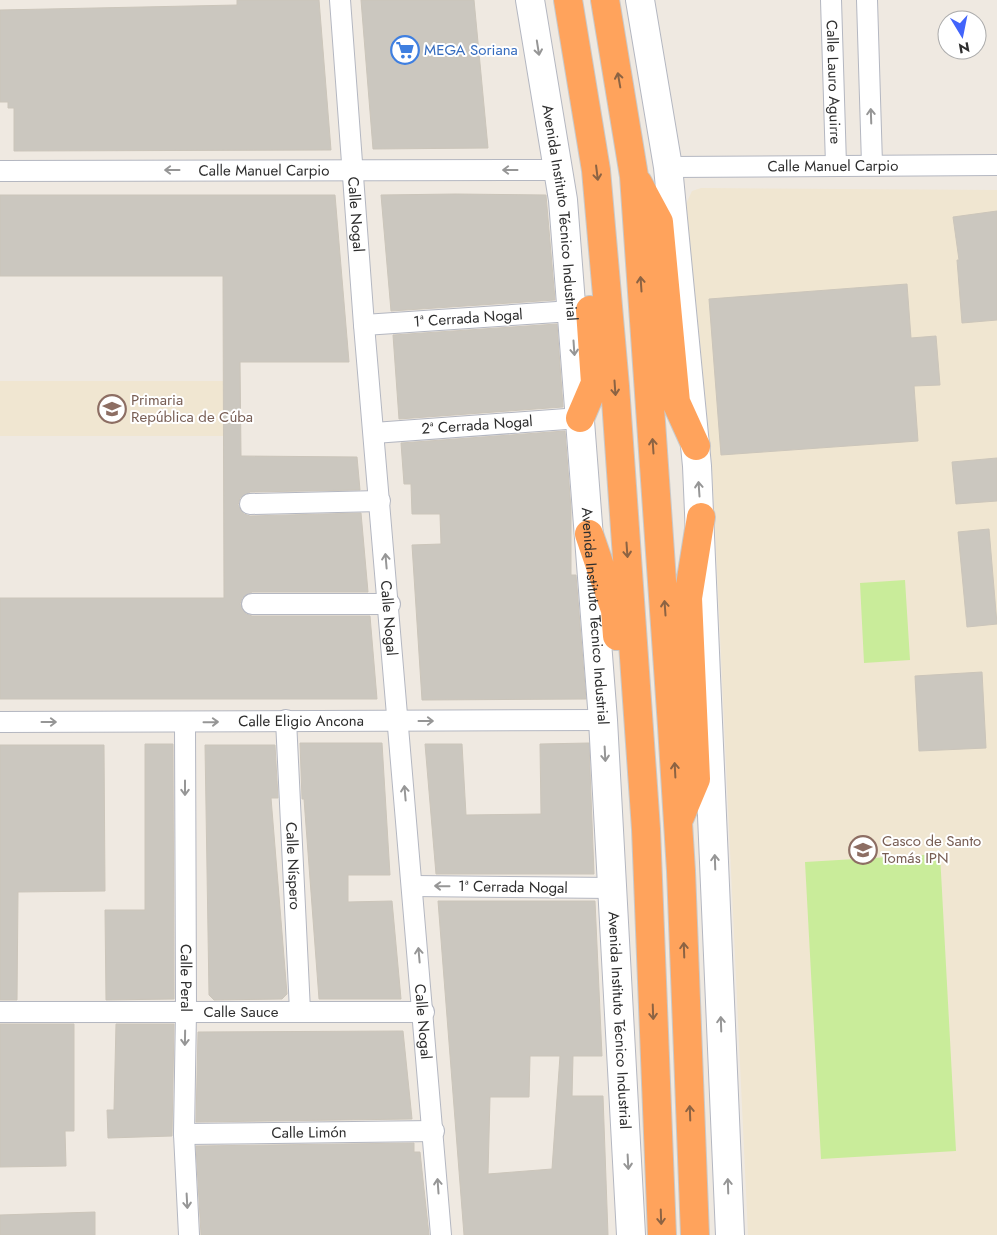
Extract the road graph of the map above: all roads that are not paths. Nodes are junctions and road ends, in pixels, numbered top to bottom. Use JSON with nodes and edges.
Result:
{"nodes":[{"id":1,"x":340,"y":0,"type":"edge"},
{"id":2,"x":530,"y":0,"type":"edge"},
{"id":3,"x":568,"y":0,"type":"edge"},
{"id":4,"x":605,"y":0,"type":"edge"},
{"id":5,"x":640,"y":0,"type":"edge"},
{"id":6,"x":831,"y":0,"type":"edge"},
{"id":7,"x":867,"y":0,"type":"edge"},
{"id":8,"x":872,"y":164,"type":"junction"},
{"id":9,"x":836,"y":165,"type":"junction"},
{"id":10,"x":997,"y":165,"type":"edge"},
{"id":11,"x":668,"y":167,"type":"junction"},
{"id":12,"x":352,"y":169,"type":"junction"},
{"id":13,"x":559,"y":170,"type":"junction"},
{"id":14,"x":0,"y":171,"type":"edge"},
{"id":15,"x":634,"y":176,"type":"junction"},
{"id":16,"x":602,"y":220,"type":"junction"},
{"id":17,"x":572,"y":311,"type":"junction"},
{"id":18,"x":364,"y":324,"type":"junction"},
{"id":19,"x":580,"y":418,"type":"junction"},
{"id":20,"x":374,"y":433,"type":"junction"},
{"id":21,"x":696,"y":446,"type":"junction"},
{"id":22,"x":380,"y":501,"type":"junction"},
{"id":23,"x":250,"y":504,"type":"dead end"},
{"id":24,"x":700,"y":517,"type":"junction"},
{"id":25,"x":589,"y":534,"type":"junction"},
{"id":26,"x":252,"y":604,"type":"dead end"},
{"id":27,"x":390,"y":604,"type":"junction"},
{"id":28,"x":286,"y":720,"type":"junction"},
{"id":29,"x":603,"y":720,"type":"junction"},
{"id":30,"x":0,"y":722,"type":"edge"},
{"id":31,"x":185,"y":722,"type":"junction"},
{"id":32,"x":399,"y":722,"type":"junction"},
{"id":33,"x":678,"y":823,"type":"junction"},
{"id":34,"x":646,"y":829,"type":"junction"},
{"id":35,"x":413,"y":886,"type":"junction"},
{"id":36,"x":613,"y":888,"type":"junction"},
{"id":37,"x":186,"y":1011,"type":"junction"},
{"id":38,"x":300,"y":1011,"type":"junction"},
{"id":39,"x":0,"y":1012,"type":"edge"},
{"id":40,"x":424,"y":1012,"type":"junction"},
{"id":41,"x":434,"y":1132,"type":"junction"},
{"id":42,"x":184,"y":1134,"type":"junction"},
{"id":43,"x":189,"y":1235,"type":"edge"},
{"id":44,"x":441,"y":1235,"type":"edge"},
{"id":45,"x":631,"y":1235,"type":"edge"},
{"id":46,"x":662,"y":1235,"type":"edge"},
{"id":47,"x":695,"y":1235,"type":"edge"},
{"id":48,"x":730,"y":1235,"type":"edge"}],
"edges":[{"from":1,"to":12,"type":"street","name":"Calle Nogal"},
{"from":2,"to":13,"type":"main road","name":"Avenida Instituto Técnico Industrial","one_way":true},
{"from":3,"to":16,"type":"highway","one_way":true},
{"from":15,"to":4,"type":"highway","one_way":true},
{"from":5,"to":11,"type":"main road"},
{"from":6,"to":9,"type":"street","name":"Calle Lauro Aguirre"},
{"from":8,"to":7,"type":"street","one_way":true},
{"from":8,"to":9,"type":"street","name":"Calle Manuel Carpio"},
{"from":8,"to":10,"type":"street","name":"Calle Manuel Carpio"},
{"from":9,"to":11,"type":"street","name":"Calle Manuel Carpio"},
{"from":11,"to":21,"type":"main road"},
{"from":13,"to":12,"type":"street","name":"Calle Manuel Carpio","one_way":true},
{"from":12,"to":14,"type":"street","name":"Calle Manuel Carpio","one_way":true},
{"from":12,"to":18,"type":"street","name":"Calle Nogal"},
{"from":13,"to":17,"type":"main road","name":"Avenida Instituto Técnico Industrial"},
{"from":15,"to":21,"type":"highway"},
{"from":33,"to":15,"type":"highway","one_way":true},
{"from":16,"to":19,"type":"highway"},
{"from":16,"to":34,"type":"highway","one_way":true},
{"from":17,"to":18,"type":"street","name":"1ª Cerrada Nogal"},
{"from":17,"to":19,"type":"main road","name":"Avenida Instituto Técnico Industrial","one_way":true},
{"from":18,"to":20,"type":"street","name":"Calle Nogal"},
{"from":19,"to":20,"type":"street","name":"2ª Cerrada Nogal"},
{"from":19,"to":25,"type":"main road","name":"Avenida Instituto Técnico Industrial"},
{"from":20,"to":22,"type":"street","name":"Calle Nogal"},
{"from":24,"to":21,"type":"main road","one_way":true},
{"from":22,"to":23,"type":"street"},
{"from":27,"to":22,"type":"street","name":"Calle Nogal","one_way":true},
{"from":24,"to":33,"type":"highway"},
{"from":48,"to":24,"type":"main road","one_way":true},
{"from":25,"to":29,"type":"main road","name":"Avenida Instituto Técnico Industrial"},
{"from":25,"to":34,"type":"highway"},
{"from":26,"to":27,"type":"street"},
{"from":27,"to":32,"type":"street","name":"Calle Nogal"},
{"from":31,"to":28,"type":"street","name":"Calle Eligio Ancona","one_way":true},
{"from":28,"to":32,"type":"street","name":"Calle Eligio Ancona"},
{"from":28,"to":38,"type":"street","name":"Calle Níspero"},
{"from":32,"to":29,"type":"street","name":"Calle Eligio Ancona","one_way":true},
{"from":29,"to":36,"type":"main road","name":"Avenida Instituto Técnico Industrial","one_way":true},
{"from":30,"to":31,"type":"street","name":"Calle Eligio Ancona","one_way":true},
{"from":31,"to":37,"type":"street","name":"Calle Peral","one_way":true},
{"from":35,"to":32,"type":"street","name":"Calle Nogal","one_way":true},
{"from":47,"to":33,"type":"highway","one_way":true},
{"from":34,"to":46,"type":"highway","one_way":true},
{"from":36,"to":35,"type":"street","name":"1ª Cerrada Nogal","one_way":true},
{"from":40,"to":35,"type":"street","name":"Calle Nogal","one_way":true},
{"from":36,"to":45,"type":"main road","name":"Avenida Instituto Técnico Industrial","one_way":true},
{"from":37,"to":38,"type":"street","name":"Calle Sauce"},
{"from":37,"to":39,"type":"street","name":"Calle Sauce"},
{"from":37,"to":42,"type":"street","name":"Calle Peral","one_way":true},
{"from":38,"to":40,"type":"street","name":"Calle Sauce"},
{"from":40,"to":41,"type":"street","name":"Calle Nogal"},
{"from":41,"to":42,"type":"street","name":"Calle Limón"},
{"from":44,"to":41,"type":"street","name":"Calle Nogal","one_way":true},
{"from":42,"to":43,"type":"street","name":"Calle Peral","one_way":true}]}
